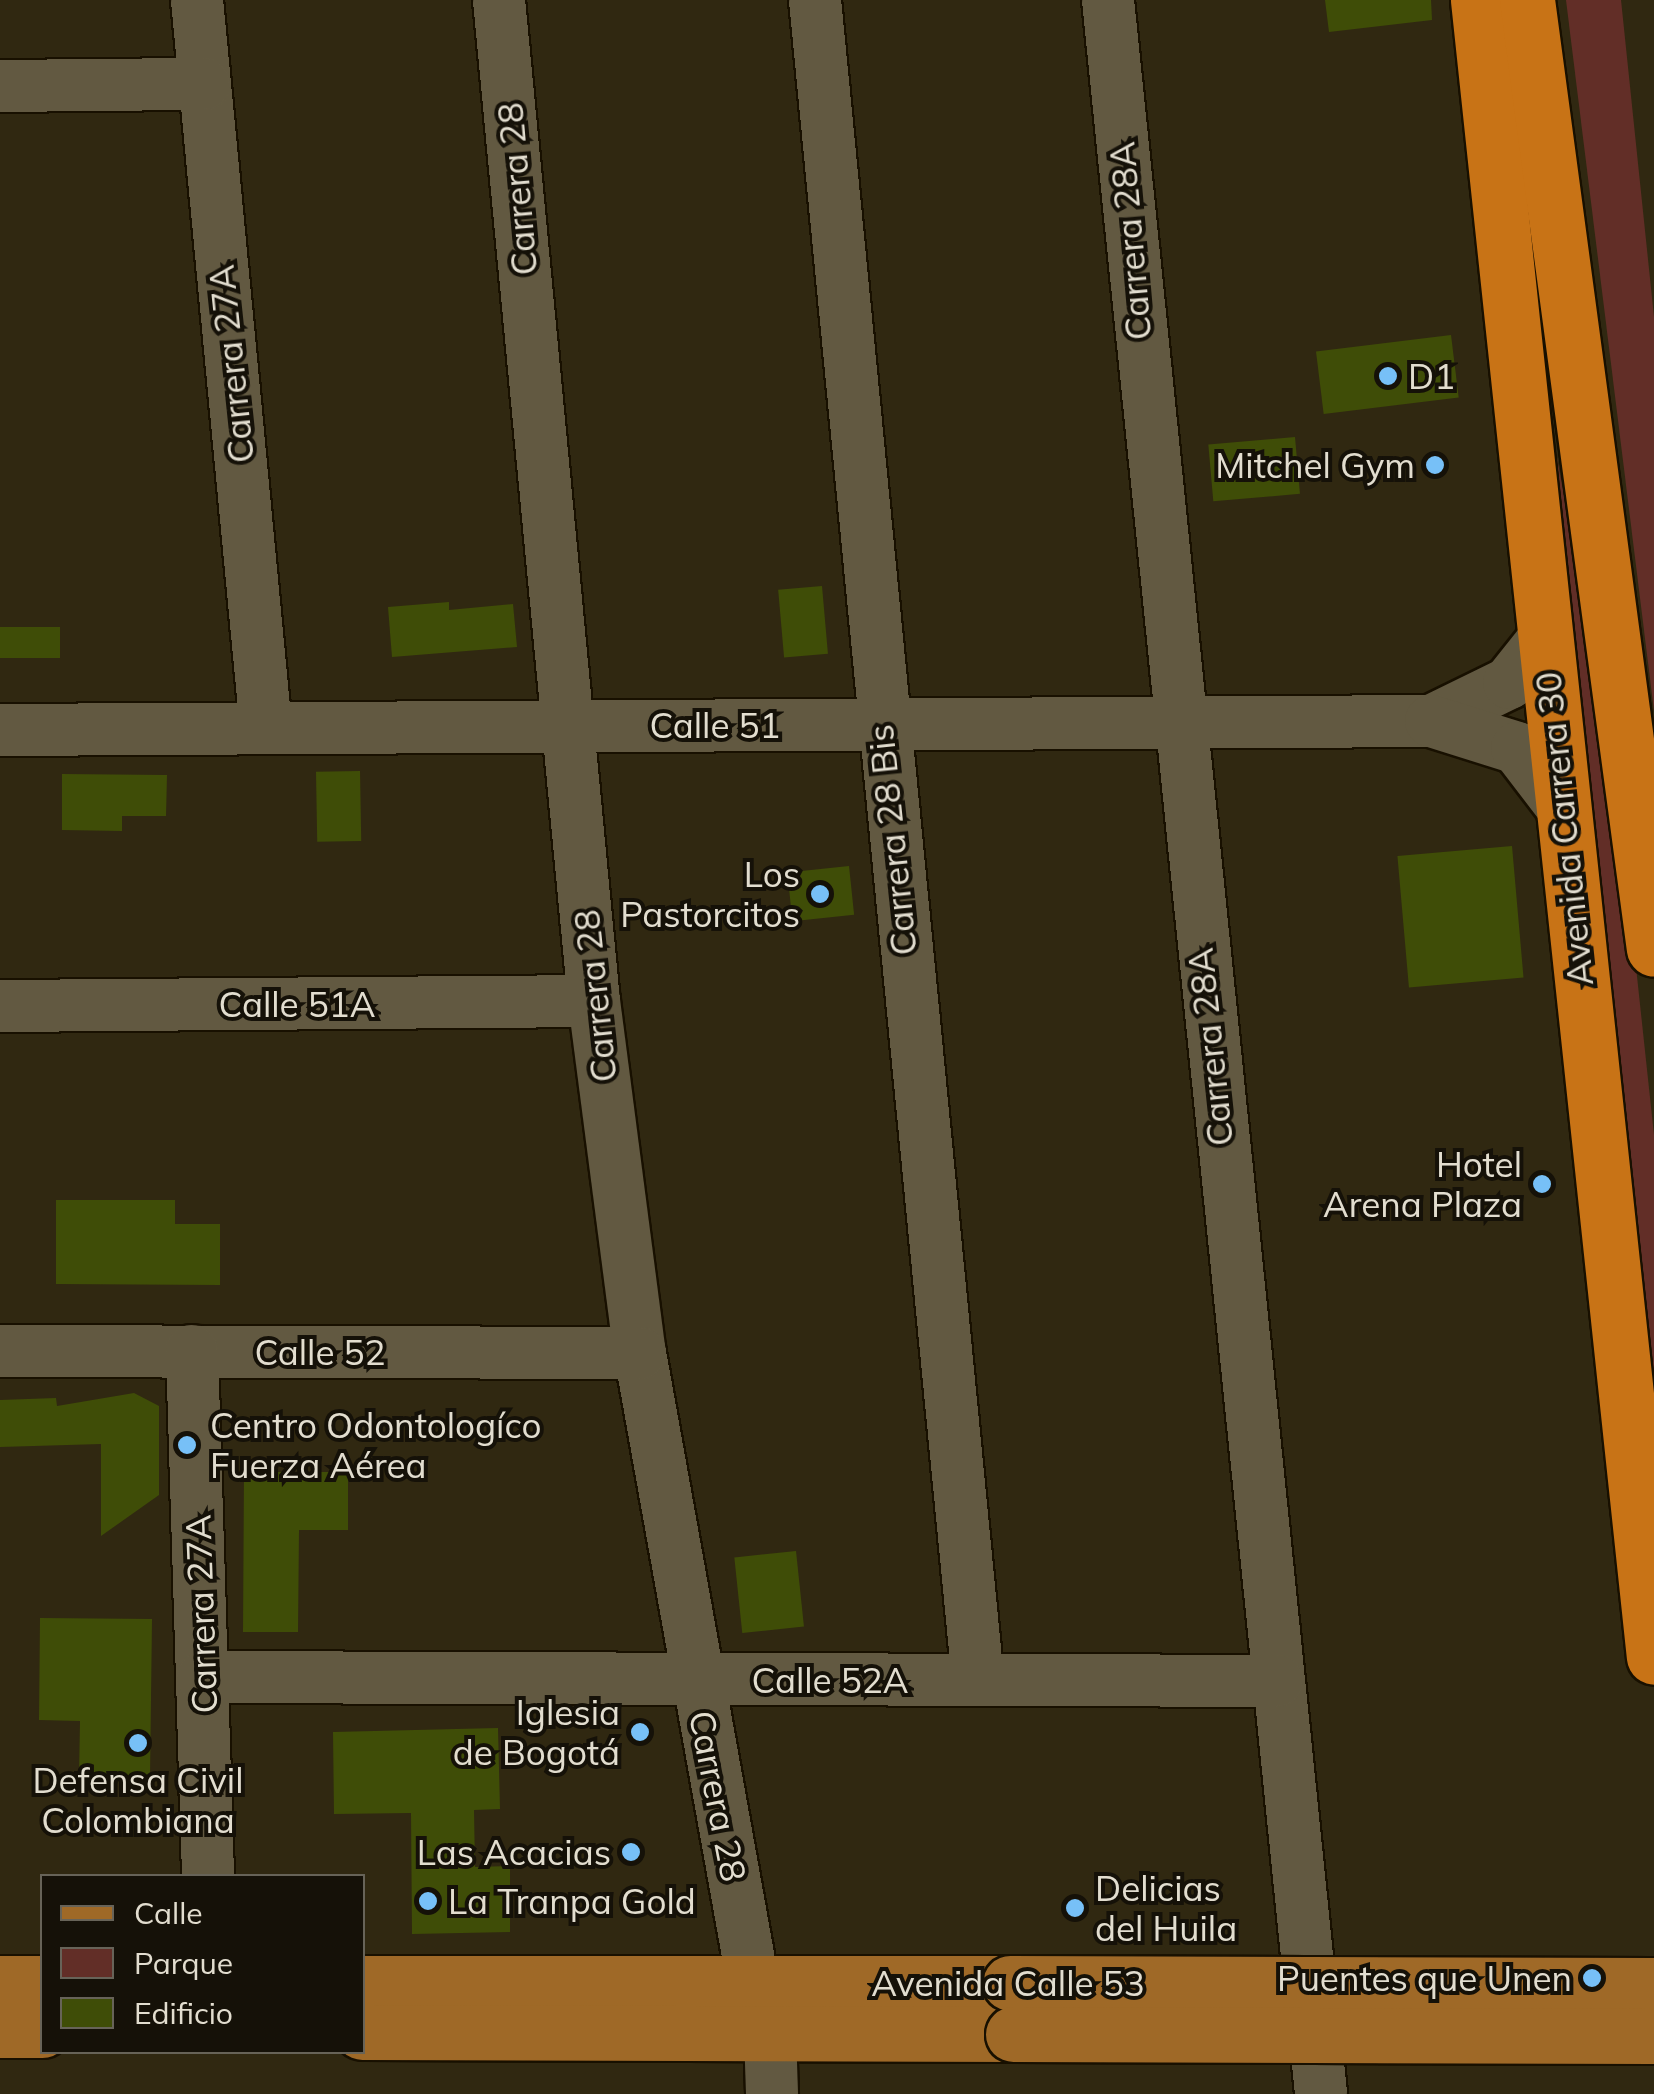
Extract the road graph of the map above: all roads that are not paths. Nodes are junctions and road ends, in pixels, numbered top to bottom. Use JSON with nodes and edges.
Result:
{"nodes":[{"id":1,"x":197,"y":0,"type":"edge"},
{"id":2,"x":499,"y":0,"type":"edge"},
{"id":3,"x":815,"y":0,"type":"edge"},
{"id":4,"x":1108,"y":0,"type":"edge"},
{"id":5,"x":1478,"y":0,"type":"edge"},
{"id":6,"x":1527,"y":0,"type":"edge"},
{"id":7,"x":204,"y":84,"type":"junction"},
{"id":8,"x":0,"y":86,"type":"edge"},
{"id":9,"x":1544,"y":640,"type":"junction"},
{"id":10,"x":1431,"y":721,"type":"junction"},
{"id":11,"x":1175,"y":722,"type":"junction"},
{"id":12,"x":880,"y":724,"type":"junction"},
{"id":13,"x":567,"y":725,"type":"junction"},
{"id":14,"x":266,"y":728,"type":"junction"},
{"id":15,"x":0,"y":730,"type":"edge"},
{"id":16,"x":1560,"y":804,"type":"junction"},
{"id":17,"x":1654,"y":949,"type":"edge"},
{"id":18,"x":594,"y":1002,"type":"junction"},
{"id":19,"x":0,"y":1006,"type":"edge"},
{"id":20,"x":0,"y":1351,"type":"edge"},
{"id":21,"x":192,"y":1351,"type":"junction"},
{"id":22,"x":640,"y":1352,"type":"junction"},
{"id":23,"x":1654,"y":1657,"type":"edge"},
{"id":24,"x":203,"y":1677,"type":"junction"},
{"id":25,"x":978,"y":1679,"type":"junction"},
{"id":26,"x":696,"y":1681,"type":"junction"},
{"id":27,"x":1278,"y":1681,"type":"junction"},
{"id":28,"x":208,"y":1874,"type":"edge"},
{"id":29,"x":365,"y":1982,"type":"edge"},
{"id":30,"x":0,"y":1983,"type":"edge"},
{"id":31,"x":40,"y":1983,"type":"edge"},
{"id":32,"x":1654,"y":1985,"type":"edge"},
{"id":33,"x":761,"y":2008,"type":"junction"},
{"id":34,"x":1012,"y":2008,"type":"junction"},
{"id":35,"x":0,"y":2030,"type":"edge"},
{"id":36,"x":40,"y":2030,"type":"edge"},
{"id":37,"x":365,"y":2032,"type":"edge"},
{"id":38,"x":1654,"y":2036,"type":"edge"},
{"id":39,"x":772,"y":2094,"type":"edge"},
{"id":40,"x":1321,"y":2094,"type":"edge"}],
"edges":[{"from":1,"to":7,"type":"street","name":"Carrera 27A"},
{"from":2,"to":13,"type":"street","name":"Carrera 28"},
{"from":3,"to":12,"type":"street","name":"Carrera 28 Bis"},
{"from":4,"to":11,"type":"street","name":"Carrera 28A"},
{"from":5,"to":9,"type":"highway","name":"Avenida Carrera 30"},
{"from":6,"to":17,"type":"highway","name":"Avenida Carrera 30"},
{"from":7,"to":8,"type":"street"},
{"from":7,"to":14,"type":"street","name":"Carrera 27A"},
{"from":9,"to":10,"type":"street","name":"Calle 51"},
{"from":9,"to":16,"type":"highway","name":"Avenida Carrera 30"},
{"from":10,"to":11,"type":"street","name":"Calle 51"},
{"from":10,"to":16,"type":"street","name":"Calle 51"},
{"from":11,"to":12,"type":"street","name":"Calle 51"},
{"from":11,"to":27,"type":"street","name":"Carrera 28A"},
{"from":12,"to":13,"type":"street","name":"Calle 51"},
{"from":12,"to":25,"type":"street","name":"Carrera 28 Bis"},
{"from":13,"to":14,"type":"street","name":"Calle 51"},
{"from":13,"to":18,"type":"street","name":"Carrera 28"},
{"from":14,"to":15,"type":"street","name":"Calle 51"},
{"from":16,"to":23,"type":"highway","name":"Avenida Carrera 30"},
{"from":18,"to":19,"type":"street","name":"Calle 51A"},
{"from":18,"to":22,"type":"street","name":"Carrera 28"},
{"from":20,"to":21,"type":"street","name":"Calle 52"},
{"from":21,"to":22,"type":"street","name":"Calle 52"},
{"from":21,"to":24,"type":"street","name":"Carrera 27A"},
{"from":22,"to":26,"type":"street","name":"Carrera 28"},
{"from":24,"to":26,"type":"street","name":"Calle 52A"},
{"from":24,"to":28,"type":"street","name":"Carrera 27A"},
{"from":25,"to":26,"type":"street","name":"Calle 52A"},
{"from":25,"to":27,"type":"street","name":"Calle 52A"},
{"from":26,"to":33,"type":"street","name":"Carrera 28"},
{"from":27,"to":40,"type":"street","name":"Carrera 28A"},
{"from":29,"to":33,"type":"main road","name":"Avenida Calle 53"},
{"from":30,"to":31,"type":"main road"},
{"from":32,"to":34,"type":"main road","name":"Avenida Calle 53","bridge":true},
{"from":33,"to":34,"type":"main road","name":"Avenida Calle 53"},
{"from":33,"to":37,"type":"main road","name":"Avenida Calle 53"},
{"from":33,"to":39,"type":"street","name":"Carrera 28"},
{"from":34,"to":38,"type":"main road","name":"Avenida Calle 53","bridge":true},
{"from":35,"to":36,"type":"main road"}]}
